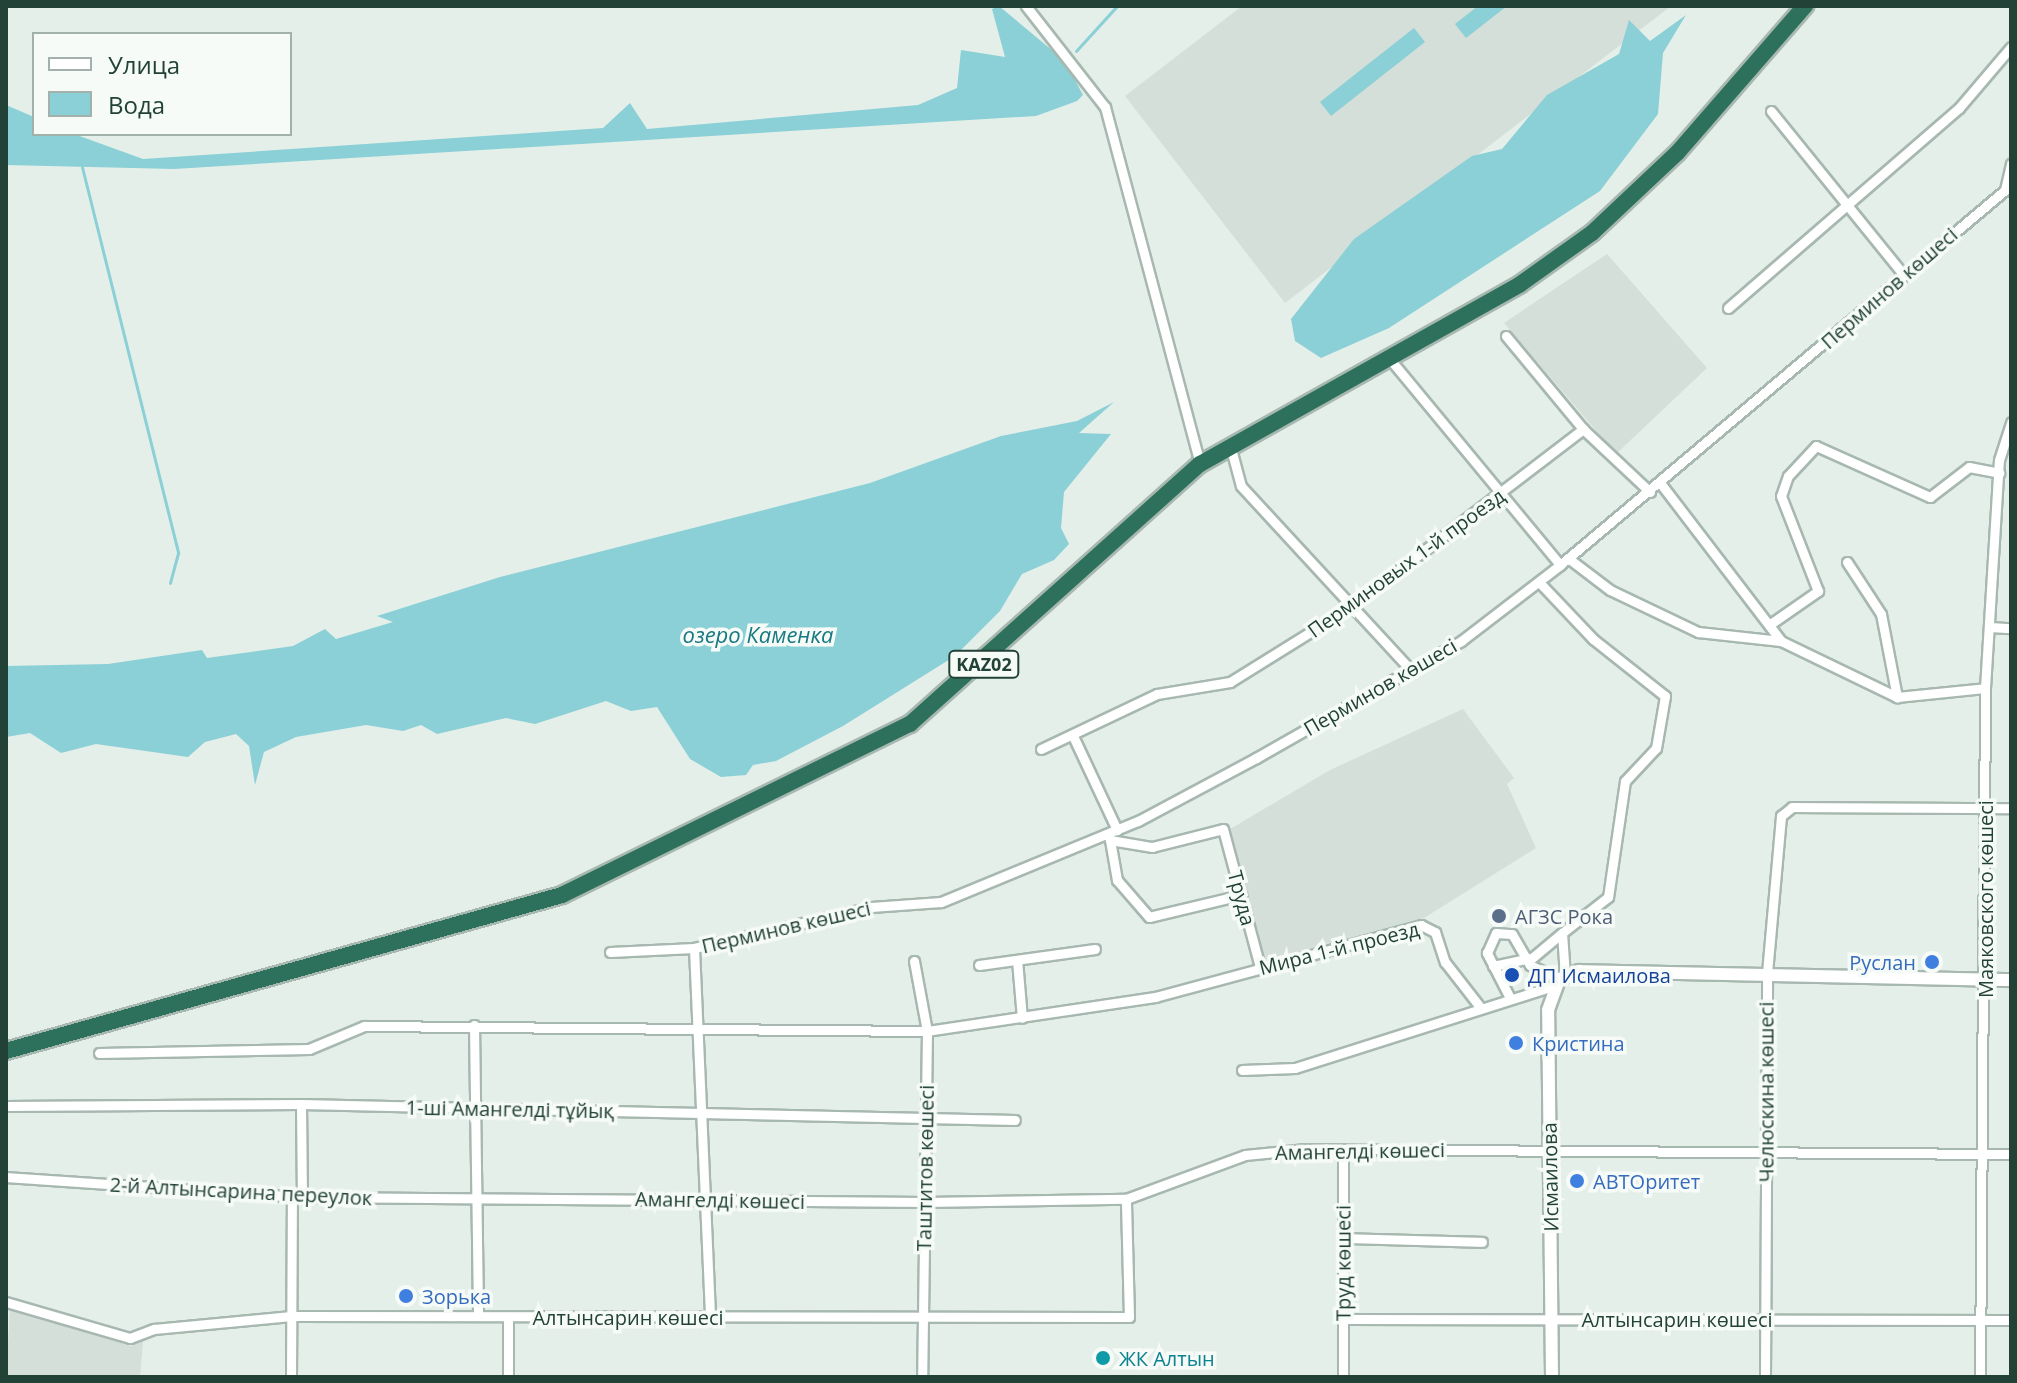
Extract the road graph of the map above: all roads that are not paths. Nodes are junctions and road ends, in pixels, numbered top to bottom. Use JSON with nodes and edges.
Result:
{"nodes":[{"id":1,"x":1026,"y":6,"type":"edge"},
{"id":2,"x":1805,"y":6,"type":"edge"},
{"id":3,"x":2011,"y":47,"type":"edge"},
{"id":4,"x":1771,"y":111,"type":"dead end"},
{"id":5,"x":2011,"y":164,"type":"edge"},
{"id":6,"x":2008,"y":191,"type":"edge"},
{"id":7,"x":1845,"y":203,"type":"junction"},
{"id":8,"x":1904,"y":275,"type":"junction"},
{"id":9,"x":1728,"y":308,"type":"dead end"},
{"id":10,"x":1506,"y":336,"type":"dead end"},
{"id":11,"x":1389,"y":358,"type":"junction"},
{"id":12,"x":2011,"y":422,"type":"edge"},
{"id":13,"x":1583,"y":429,"type":"junction"},
{"id":14,"x":1230,"y":444,"type":"junction"},
{"id":15,"x":1999,"y":460,"type":"junction"},
{"id":16,"x":2011,"y":460,"type":"edge"},
{"id":17,"x":1200,"y":464,"type":"junction"},
{"id":18,"x":1999,"y":473,"type":"junction"},
{"id":19,"x":1661,"y":484,"type":"junction"},
{"id":20,"x":1650,"y":492,"type":"junction"},
{"id":21,"x":1502,"y":495,"type":"junction"},
{"id":22,"x":1568,"y":558,"type":"junction"},
{"id":23,"x":1847,"y":562,"type":"dead end"},
{"id":24,"x":1560,"y":565,"type":"junction"},
{"id":25,"x":1539,"y":582,"type":"junction"},
{"id":26,"x":1349,"y":608,"type":"junction"},
{"id":27,"x":1769,"y":625,"type":"junction"},
{"id":28,"x":1989,"y":627,"type":"junction"},
{"id":29,"x":2011,"y":628,"type":"edge"},
{"id":30,"x":1781,"y":641,"type":"junction"},
{"id":31,"x":1410,"y":669,"type":"junction"},
{"id":32,"x":1985,"y":688,"type":"junction"},
{"id":33,"x":1897,"y":697,"type":"junction"},
{"id":34,"x":1073,"y":736,"type":"junction"},
{"id":35,"x":1041,"y":749,"type":"dead end"},
{"id":36,"x":1985,"y":808,"type":"junction"},
{"id":37,"x":2011,"y":808,"type":"edge"},
{"id":38,"x":1112,"y":835,"type":"junction"},
{"id":39,"x":1241,"y":895,"type":"junction"},
{"id":40,"x":1562,"y":933,"type":"junction"},
{"id":41,"x":694,"y":948,"type":"junction"},
{"id":42,"x":1095,"y":949,"type":"dead end"},
{"id":43,"x":610,"y":952,"type":"dead end"},
{"id":44,"x":1017,"y":960,"type":"junction"},
{"id":45,"x":1525,"y":960,"type":"junction"},
{"id":46,"x":914,"y":961,"type":"dead end"},
{"id":47,"x":979,"y":965,"type":"dead end"},
{"id":48,"x":1493,"y":966,"type":"junction"},
{"id":49,"x":1260,"y":967,"type":"junction"},
{"id":50,"x":1767,"y":973,"type":"junction"},
{"id":51,"x":1559,"y":980,"type":"junction"},
{"id":52,"x":1984,"y":980,"type":"junction"},
{"id":53,"x":2011,"y":980,"type":"edge"},
{"id":54,"x":1510,"y":998,"type":"junction"},
{"id":55,"x":1480,"y":1007,"type":"junction"},
{"id":56,"x":1022,"y":1018,"type":"junction"},
{"id":57,"x":474,"y":1025,"type":"junction"},
{"id":58,"x":699,"y":1027,"type":"junction"},
{"id":59,"x":927,"y":1031,"type":"junction"},
{"id":60,"x":6,"y":1051,"type":"edge"},
{"id":61,"x":99,"y":1053,"type":"dead end"},
{"id":62,"x":1242,"y":1070,"type":"dead end"},
{"id":63,"x":301,"y":1104,"type":"junction"},
{"id":64,"x":6,"y":1106,"type":"edge"},
{"id":65,"x":475,"y":1108,"type":"junction"},
{"id":66,"x":704,"y":1113,"type":"junction"},
{"id":67,"x":926,"y":1119,"type":"junction"},
{"id":68,"x":1015,"y":1120,"type":"dead end"},
{"id":69,"x":1343,"y":1149,"type":"junction"},
{"id":70,"x":1549,"y":1151,"type":"junction"},
{"id":71,"x":1766,"y":1152,"type":"junction"},
{"id":72,"x":1986,"y":1154,"type":"junction"},
{"id":73,"x":2011,"y":1154,"type":"edge"},
{"id":74,"x":6,"y":1177,"type":"edge"},
{"id":75,"x":297,"y":1197,"type":"junction"},
{"id":76,"x":476,"y":1197,"type":"junction"},
{"id":77,"x":1126,"y":1199,"type":"junction"},
{"id":78,"x":710,"y":1200,"type":"junction"},
{"id":79,"x":925,"y":1202,"type":"junction"},
{"id":80,"x":1343,"y":1238,"type":"junction"},
{"id":81,"x":1482,"y":1242,"type":"dead end"},
{"id":82,"x":6,"y":1302,"type":"edge"},
{"id":83,"x":291,"y":1316,"type":"junction"},
{"id":84,"x":478,"y":1316,"type":"junction"},
{"id":85,"x":508,"y":1317,"type":"junction"},
{"id":86,"x":710,"y":1317,"type":"junction"},
{"id":87,"x":924,"y":1318,"type":"junction"},
{"id":88,"x":1343,"y":1319,"type":"junction"},
{"id":89,"x":1551,"y":1319,"type":"junction"},
{"id":90,"x":1765,"y":1320,"type":"junction"},
{"id":91,"x":1980,"y":1320,"type":"junction"},
{"id":92,"x":2011,"y":1320,"type":"edge"},
{"id":93,"x":291,"y":1377,"type":"edge"},
{"id":94,"x":508,"y":1377,"type":"edge"},
{"id":95,"x":922,"y":1377,"type":"edge"},
{"id":96,"x":1343,"y":1377,"type":"edge"},
{"id":97,"x":1552,"y":1377,"type":"edge"},
{"id":98,"x":1765,"y":1377,"type":"edge"},
{"id":99,"x":1980,"y":1377,"type":"edge"}],
"edges":[{"from":1,"to":17,"type":"street"},
{"from":2,"to":11,"type":"highway","number":"KAZ02"},
{"from":3,"to":7,"type":"street"},
{"from":4,"to":7,"type":"street"},
{"from":5,"to":6,"type":"street","name":"Перминов көшесі"},
{"from":6,"to":8,"type":"street","name":"Перминов көшесі"},
{"from":7,"to":8,"type":"street"},
{"from":7,"to":9,"type":"street"},
{"from":8,"to":19,"type":"street","name":"Перминов көшесі"},
{"from":10,"to":13,"type":"street"},
{"from":11,"to":14,"type":"highway","number":"KAZ02"},
{"from":11,"to":21,"type":"street"},
{"from":12,"to":15,"type":"street","name":"Маяковского көшесі"},
{"from":13,"to":20,"type":"street"},
{"from":13,"to":21,"type":"street","name":"Перминовых 1-й проезд"},
{"from":14,"to":17,"type":"highway","number":"KAZ02"},
{"from":14,"to":26,"type":"street"},
{"from":15,"to":16,"type":"street"},
{"from":15,"to":18,"type":"street","name":"Маяковского көшесі"},
{"from":17,"to":60,"type":"highway","number":"KAZ02"},
{"from":18,"to":27,"type":"street"},
{"from":18,"to":28,"type":"street","name":"Маяковского көшесі"},
{"from":19,"to":20,"type":"street","name":"Перминов көшесі"},
{"from":19,"to":27,"type":"street"},
{"from":20,"to":22,"type":"street","name":"Перминов көшесі"},
{"from":21,"to":24,"type":"street"},
{"from":21,"to":26,"type":"street","name":"Перминовых 1-й проезд"},
{"from":22,"to":24,"type":"street","name":"Перминов көшесі"},
{"from":22,"to":30,"type":"street"},
{"from":23,"to":33,"type":"street"},
{"from":24,"to":25,"type":"street","name":"Перминов көшесі"},
{"from":25,"to":31,"type":"street","name":"Перминов көшесі"},
{"from":25,"to":40,"type":"street"},
{"from":26,"to":31,"type":"street"},
{"from":26,"to":34,"type":"street","name":"Перминовых 1-й проезд"},
{"from":27,"to":30,"type":"street"},
{"from":28,"to":29,"type":"street"},
{"from":28,"to":32,"type":"street","name":"Маяковского көшесі"},
{"from":30,"to":33,"type":"street"},
{"from":31,"to":38,"type":"street","name":"Перминов көшесі"},
{"from":32,"to":33,"type":"street"},
{"from":32,"to":36,"type":"street","name":"Маяковского көшесі"},
{"from":34,"to":35,"type":"street","name":"Перминовых 1-й проезд"},
{"from":34,"to":38,"type":"street"},
{"from":36,"to":37,"type":"street"},
{"from":36,"to":50,"type":"street","name":"Челюскина көшесі"},
{"from":36,"to":52,"type":"street","name":"Маяковского көшесі"},
{"from":38,"to":39,"type":"street","name":"Труда"},
{"from":38,"to":39,"type":"street"},
{"from":38,"to":41,"type":"street","name":"Перминов көшесі"},
{"from":39,"to":49,"type":"street","name":"Труда"},
{"from":40,"to":45,"type":"street"},
{"from":40,"to":51,"type":"street"},
{"from":41,"to":43,"type":"street","name":"Перминов көшесі"},
{"from":41,"to":58,"type":"street"},
{"from":42,"to":44,"type":"street"},
{"from":44,"to":47,"type":"street"},
{"from":44,"to":56,"type":"street"},
{"from":45,"to":48,"type":"street"},
{"from":45,"to":48,"type":"street"},
{"from":45,"to":51,"type":"street"},
{"from":46,"to":59,"type":"street","name":"Таштитов көшесі"},
{"from":48,"to":54,"type":"street"},
{"from":49,"to":55,"type":"street","name":"Мира 1-й проезд"},
{"from":49,"to":56,"type":"street","name":"Мира 1-й проезд"},
{"from":50,"to":51,"type":"street"},
{"from":50,"to":52,"type":"street"},
{"from":50,"to":71,"type":"street","name":"Челюскина көшесі"},
{"from":51,"to":54,"type":"street"},
{"from":51,"to":70,"type":"street","name":"Исмаилова"},
{"from":52,"to":53,"type":"street"},
{"from":52,"to":72,"type":"street","name":"Маяковского көшесі"},
{"from":54,"to":55,"type":"street"},
{"from":55,"to":62,"type":"street"},
{"from":56,"to":59,"type":"street"},
{"from":57,"to":58,"type":"street"},
{"from":57,"to":61,"type":"street"},
{"from":57,"to":65,"type":"street"},
{"from":58,"to":59,"type":"street"},
{"from":58,"to":66,"type":"street"},
{"from":59,"to":67,"type":"street","name":"Таштитов көшесі"},
{"from":63,"to":64,"type":"street","name":"1-ші Амангелді тұйық"},
{"from":63,"to":65,"type":"street","name":"1-ші Амангелді тұйық"},
{"from":63,"to":75,"type":"street"},
{"from":65,"to":66,"type":"street","name":"1-ші Амангелді тұйық"},
{"from":65,"to":76,"type":"street"},
{"from":66,"to":67,"type":"street","name":"1-ші Амангелді тұйық"},
{"from":66,"to":78,"type":"street"},
{"from":67,"to":68,"type":"street","name":"1-ші Амангелді тұйық"},
{"from":67,"to":79,"type":"street","name":"Таштитов көшесі"},
{"from":69,"to":70,"type":"street","name":"Амангелді көшесі"},
{"from":69,"to":77,"type":"street","name":"Амангелді көшесі"},
{"from":69,"to":80,"type":"street","name":"Труд көшесі"},
{"from":70,"to":71,"type":"street","name":"Амангелді көшесі"},
{"from":70,"to":89,"type":"street","name":"Исмаилова"},
{"from":71,"to":72,"type":"street","name":"Амангелді көшесі"},
{"from":71,"to":90,"type":"street","name":"Челюскина көшесі"},
{"from":72,"to":73,"type":"street","name":"Амангелді көшесі"},
{"from":72,"to":91,"type":"street","name":"Маяковского көшесі"},
{"from":74,"to":75,"type":"street","name":"2-й Алтынсарина переулок"},
{"from":75,"to":76,"type":"street","name":"2-й Алтынсарина переулок"},
{"from":75,"to":83,"type":"street"},
{"from":76,"to":78,"type":"street","name":"Амангелді көшесі"},
{"from":76,"to":84,"type":"street"},
{"from":77,"to":79,"type":"street","name":"Амангелді көшесі"},
{"from":77,"to":87,"type":"street","name":"Алтынсарин көшесі"},
{"from":78,"to":79,"type":"street","name":"Амангелді көшесі"},
{"from":78,"to":86,"type":"street"},
{"from":79,"to":87,"type":"street","name":"Таштитов көшесі"},
{"from":80,"to":81,"type":"street"},
{"from":80,"to":88,"type":"street","name":"Труд көшесі"},
{"from":82,"to":83,"type":"street","name":"Алтынсарин көшесі"},
{"from":83,"to":84,"type":"street","name":"Алтынсарин көшесі"},
{"from":83,"to":93,"type":"street"},
{"from":84,"to":85,"type":"street","name":"Алтынсарин көшесі"},
{"from":85,"to":86,"type":"street","name":"Алтынсарин көшесі"},
{"from":85,"to":94,"type":"street"},
{"from":86,"to":87,"type":"street","name":"Алтынсарин көшесі"},
{"from":87,"to":95,"type":"street","name":"Таштитов көшесі"},
{"from":88,"to":89,"type":"street","name":"Алтынсарин көшесі"},
{"from":88,"to":96,"type":"street","name":"Труд көшесі"},
{"from":89,"to":90,"type":"street","name":"Алтынсарин көшесі"},
{"from":89,"to":97,"type":"street","name":"Исмаилова"},
{"from":90,"to":91,"type":"street","name":"Алтынсарин көшесі"},
{"from":90,"to":98,"type":"street","name":"Челюскина көшесі"},
{"from":91,"to":92,"type":"street","name":"Алтынсарин көшесі"},
{"from":91,"to":99,"type":"street","name":"Маяковского көшесі"}]}
